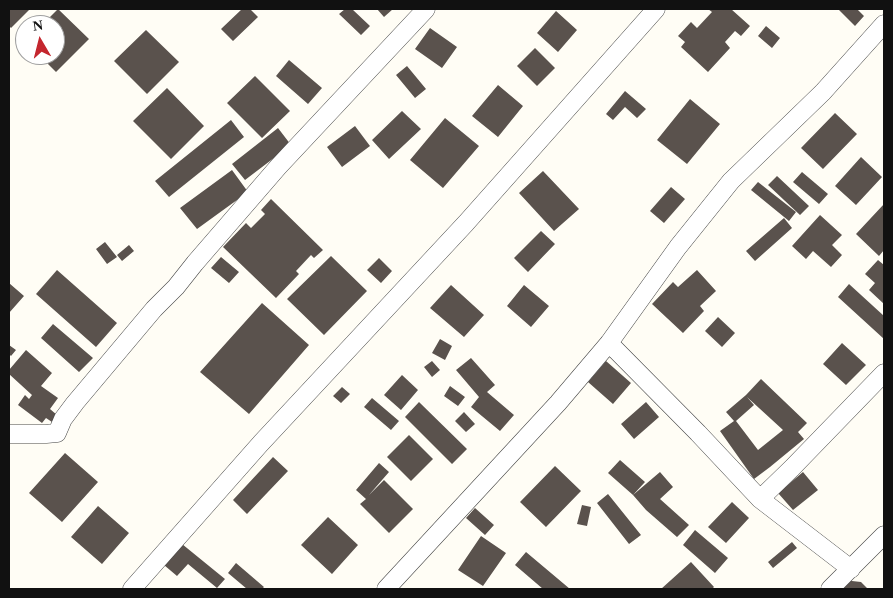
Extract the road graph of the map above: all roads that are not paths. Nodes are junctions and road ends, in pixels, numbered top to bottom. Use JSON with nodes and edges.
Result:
{"nodes":[{"id":1,"x":426,"y":9,"type":"edge"},
{"id":2,"x":656,"y":9,"type":"edge"},
{"id":3,"x":884,"y":24,"type":"edge"},
{"id":4,"x":608,"y":343,"type":"junction"},
{"id":5,"x":884,"y":373,"type":"edge"},
{"id":6,"x":9,"y":434,"type":"edge"},
{"id":7,"x":760,"y":499,"type":"junction"},
{"id":8,"x":884,"y":534,"type":"edge"},
{"id":9,"x":850,"y":569,"type":"junction"},
{"id":10,"x":132,"y":589,"type":"edge"},
{"id":11,"x":386,"y":589,"type":"edge"},
{"id":12,"x":830,"y":589,"type":"edge"}],
"edges":[{"from":1,"to":6,"type":"street"},
{"from":2,"to":10,"type":"street"},
{"from":3,"to":4,"type":"street"},
{"from":4,"to":7,"type":"street"},
{"from":4,"to":11,"type":"street"},
{"from":5,"to":7,"type":"street"},
{"from":7,"to":9,"type":"street"},
{"from":8,"to":9,"type":"street"},
{"from":9,"to":12,"type":"street"}]}
